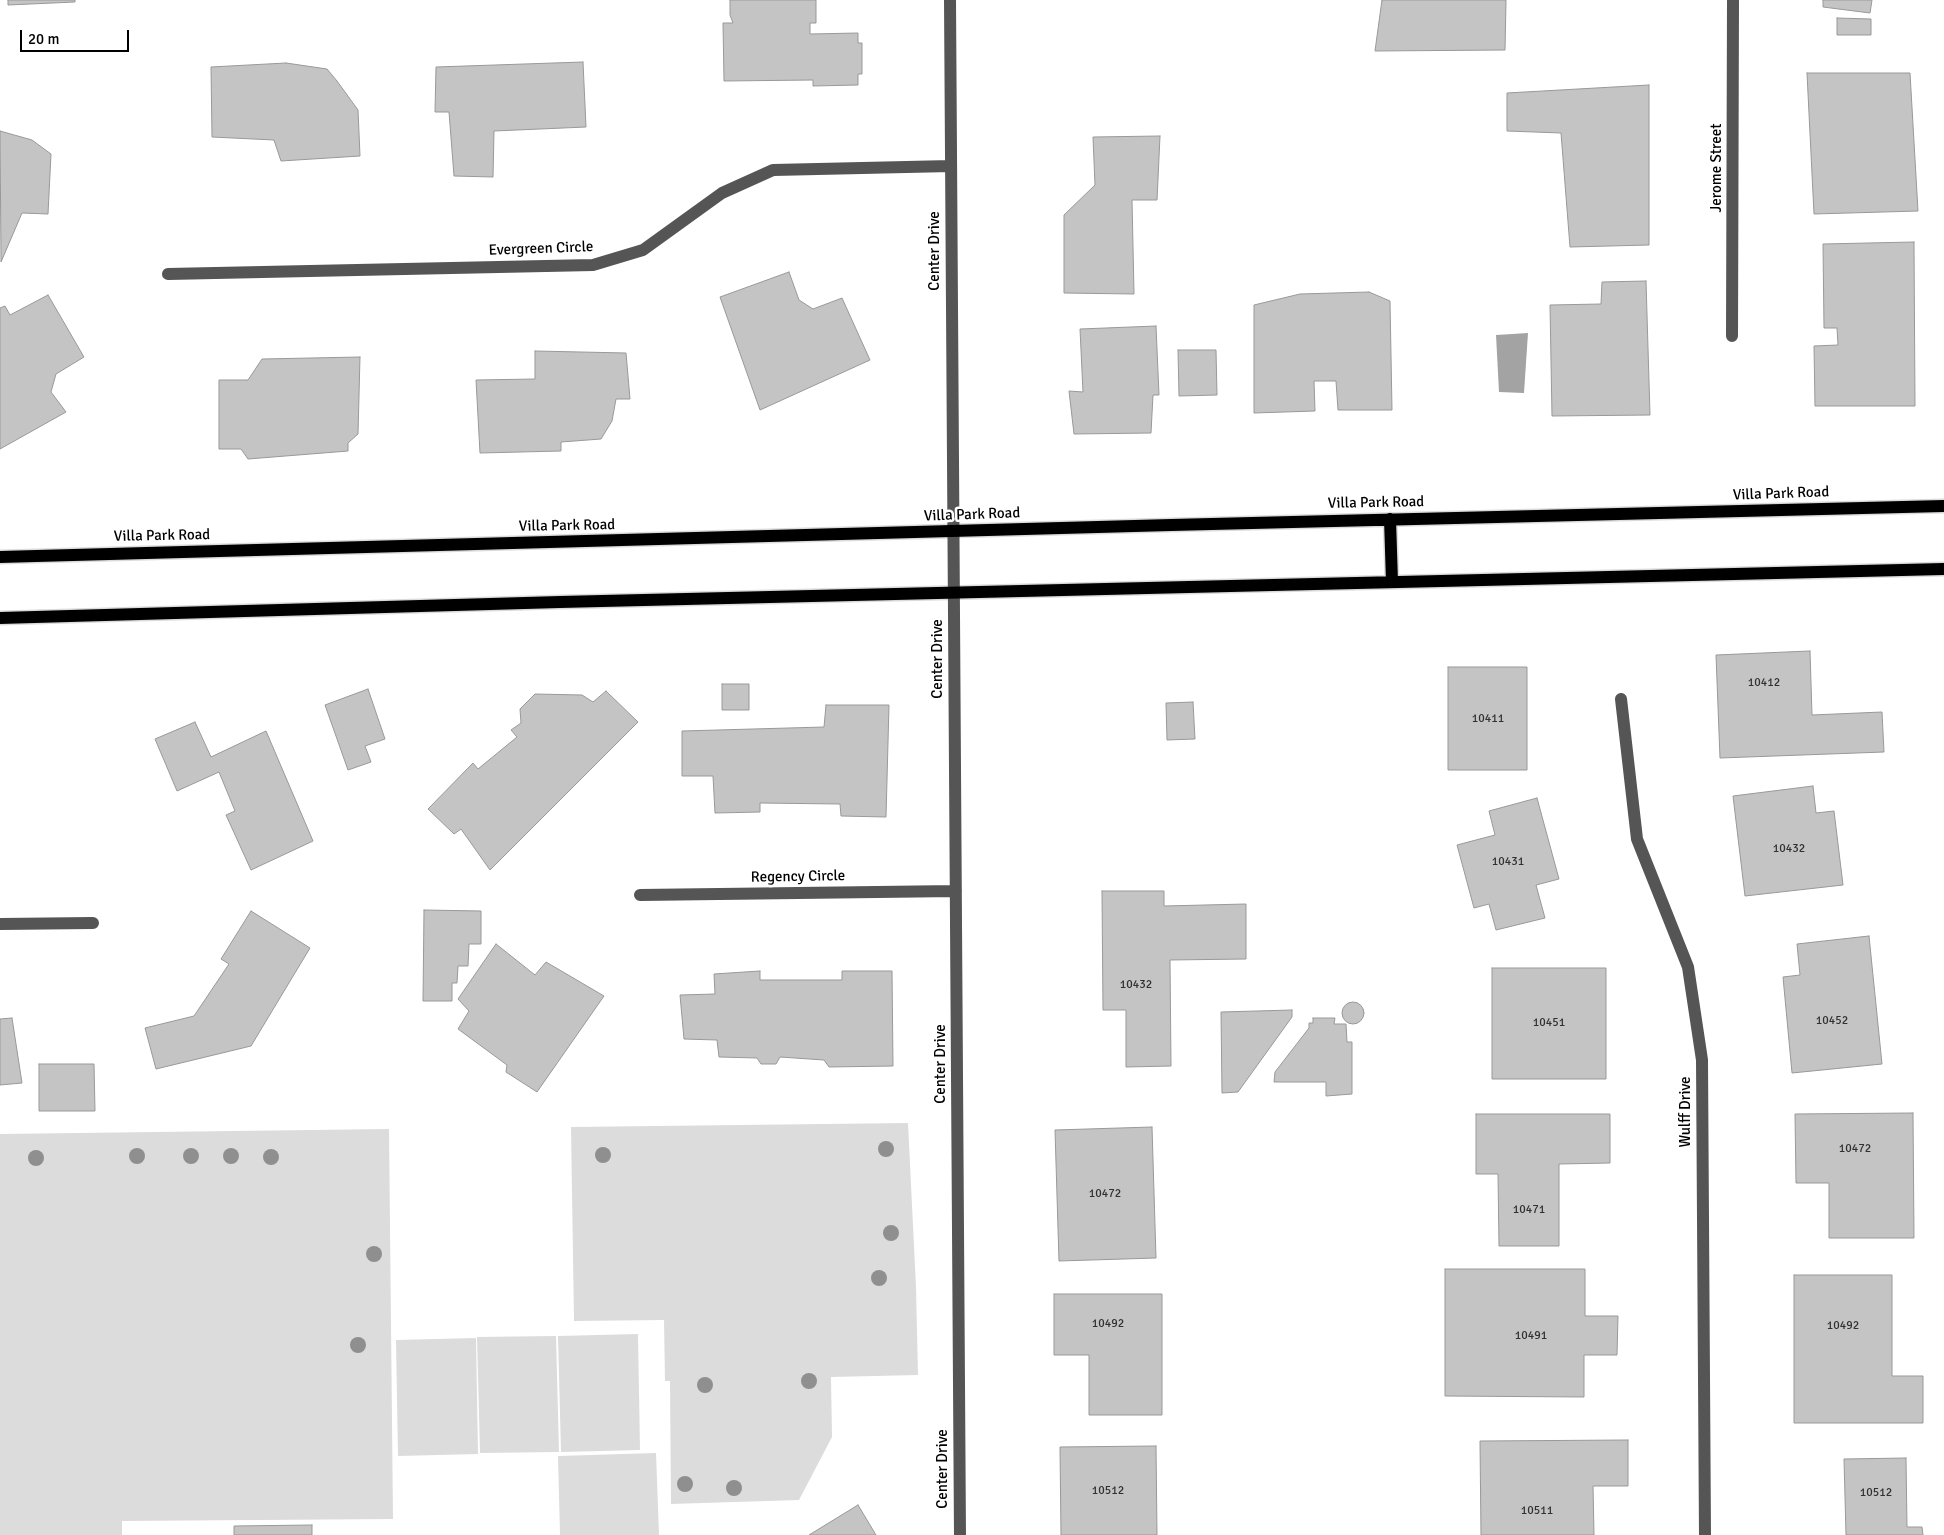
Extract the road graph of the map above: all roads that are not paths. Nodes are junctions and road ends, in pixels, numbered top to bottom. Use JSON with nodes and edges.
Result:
{"nodes":[{"id":1,"x":950,"y":0,"type":"edge"},
{"id":2,"x":1734,"y":0,"type":"edge"},
{"id":3,"x":951,"y":166,"type":"junction"},
{"id":4,"x":168,"y":274,"type":"dead end"},
{"id":5,"x":1732,"y":336,"type":"dead end"},
{"id":6,"x":1944,"y":506,"type":"edge"},
{"id":7,"x":1390,"y":519,"type":"junction"},
{"id":8,"x":953,"y":532,"type":"junction"},
{"id":9,"x":0,"y":557,"type":"edge"},
{"id":10,"x":1944,"y":569,"type":"edge"},
{"id":11,"x":1392,"y":582,"type":"junction"},
{"id":12,"x":954,"y":592,"type":"junction"},
{"id":13,"x":0,"y":618,"type":"edge"},
{"id":14,"x":1621,"y":700,"type":"dead end"},
{"id":15,"x":956,"y":891,"type":"junction"},
{"id":16,"x":640,"y":896,"type":"dead end"},
{"id":17,"x":93,"y":923,"type":"dead end"},
{"id":18,"x":0,"y":924,"type":"edge"},
{"id":19,"x":960,"y":1535,"type":"edge"},
{"id":20,"x":1706,"y":1535,"type":"edge"}],
"edges":[{"from":1,"to":3,"type":"street","name":"Center Drive"},
{"from":2,"to":5,"type":"street","name":"Jerome Street"},
{"from":3,"to":4,"type":"street","name":"Evergreen Circle"},
{"from":3,"to":8,"type":"street","name":"Center Drive"},
{"from":6,"to":7,"type":"main road","name":"Villa Park Road"},
{"from":7,"to":8,"type":"main road","name":"Villa Park Road"},
{"from":7,"to":11,"type":"main road"},
{"from":8,"to":9,"type":"main road","name":"Villa Park Road"},
{"from":8,"to":12,"type":"street","name":"Center Drive"},
{"from":10,"to":11,"type":"main road"},
{"from":11,"to":12,"type":"main road"},
{"from":12,"to":13,"type":"main road"},
{"from":12,"to":15,"type":"street","name":"Center Drive"},
{"from":14,"to":20,"type":"street","name":"Wulff Drive"},
{"from":15,"to":16,"type":"street","name":"Regency Circle"},
{"from":15,"to":19,"type":"street","name":"Center Drive"},
{"from":17,"to":18,"type":"street"}]}
